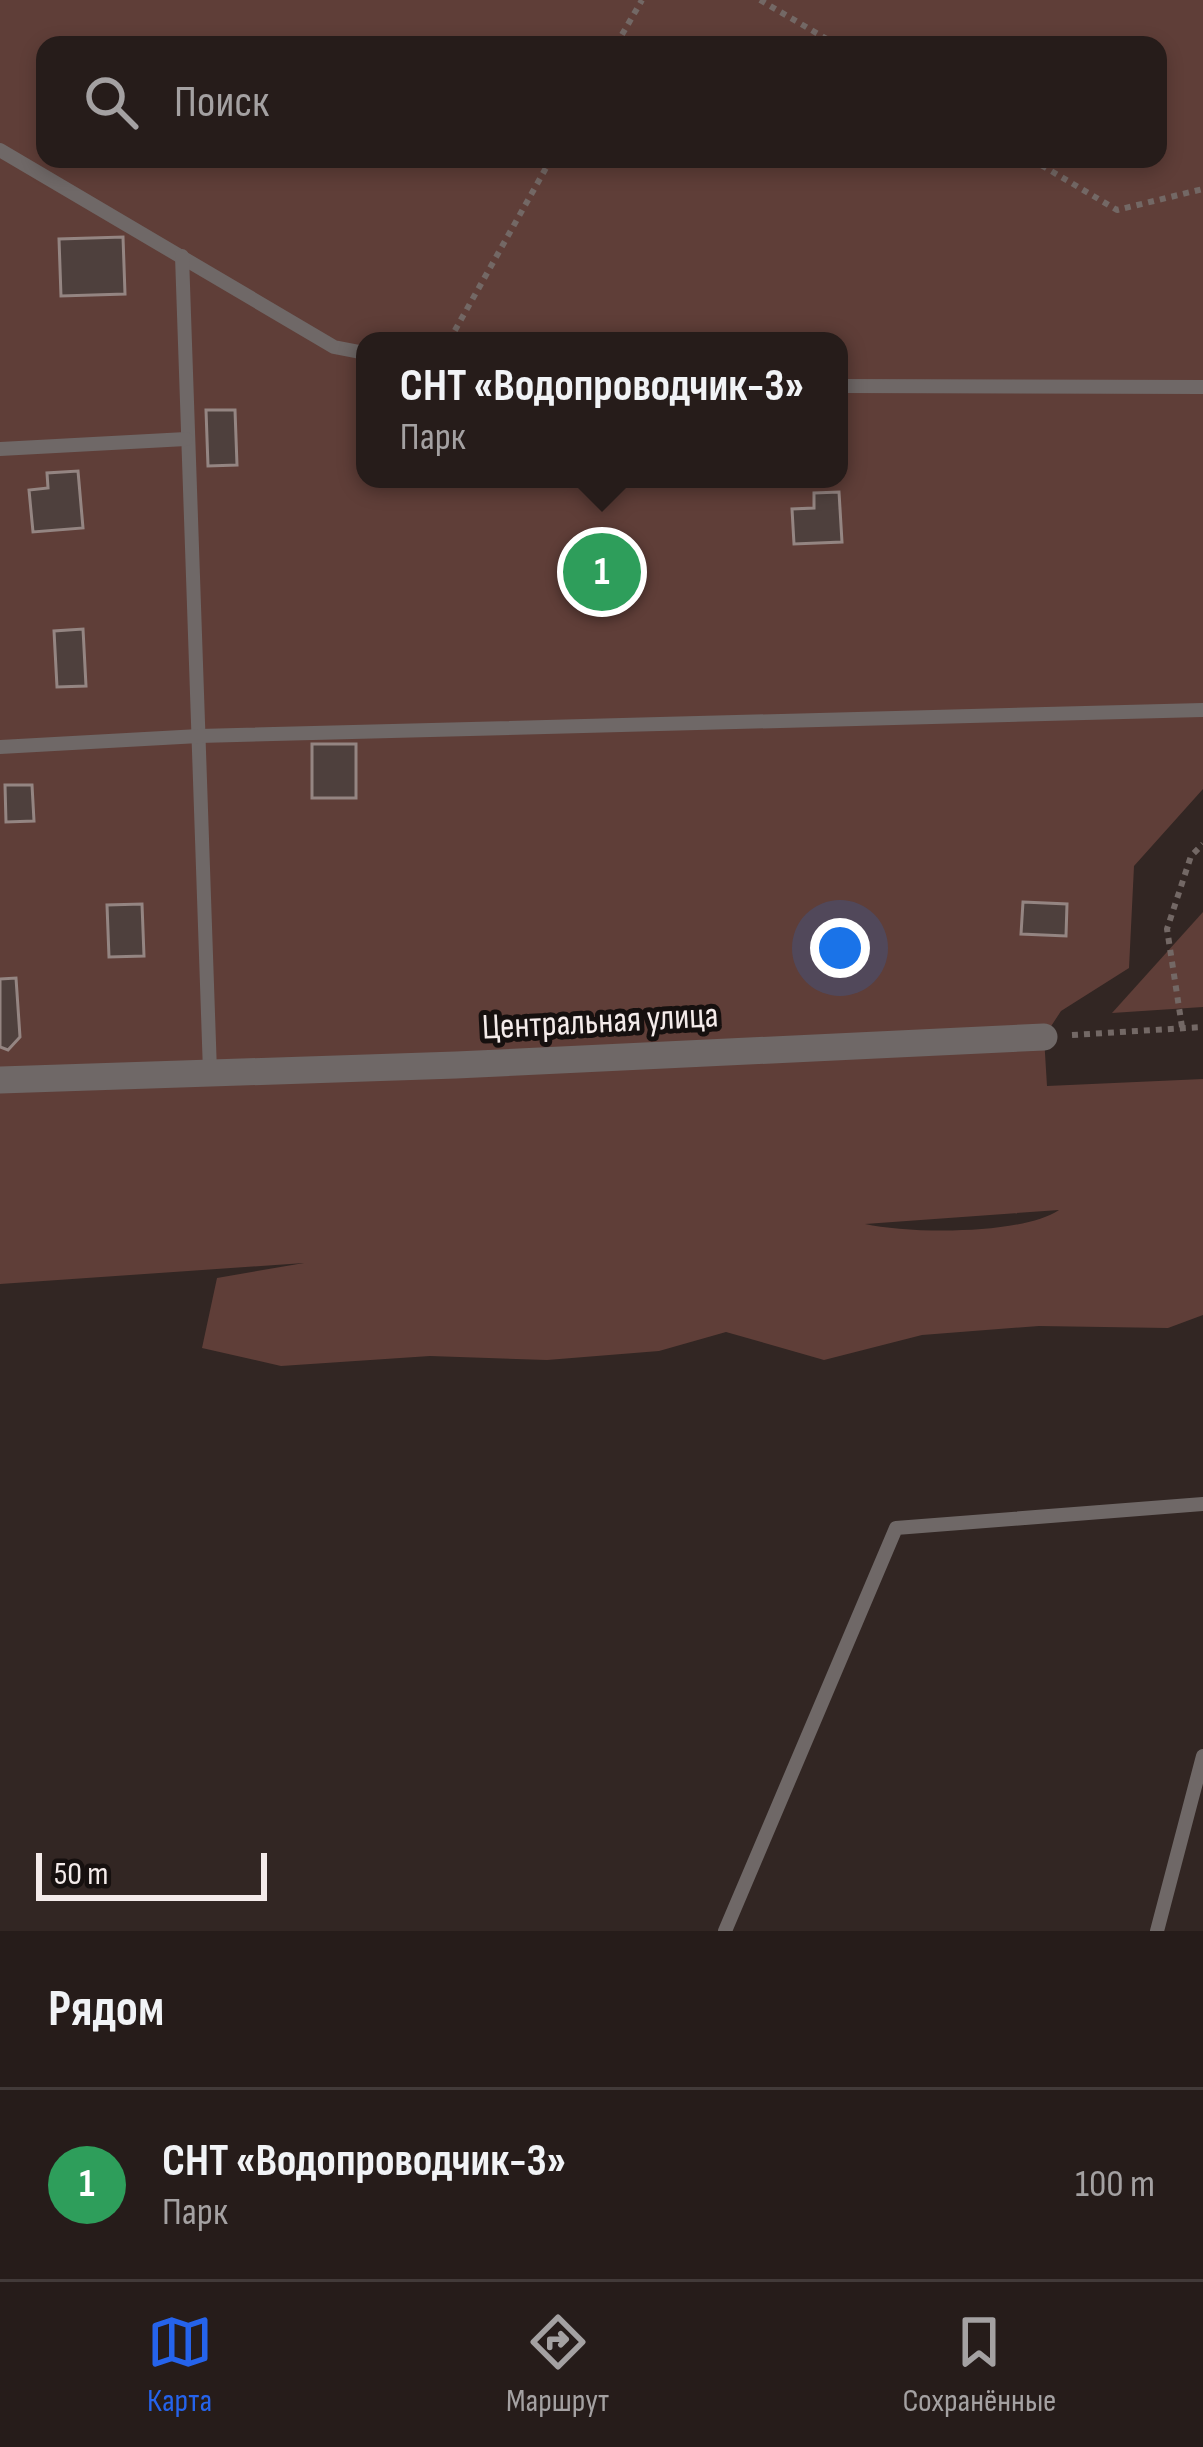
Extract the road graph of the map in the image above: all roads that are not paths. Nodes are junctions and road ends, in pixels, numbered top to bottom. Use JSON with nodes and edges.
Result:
{"nodes":[{"id":1,"x":0,"y":150,"type":"edge"},
{"id":2,"x":182,"y":256,"type":"junction"},
{"id":3,"x":356,"y":351,"type":"edge"},
{"id":4,"x":848,"y":386,"type":"edge"},
{"id":5,"x":1203,"y":387,"type":"edge"},
{"id":6,"x":186,"y":439,"type":"junction"},
{"id":7,"x":0,"y":449,"type":"edge"},
{"id":8,"x":1203,"y":710,"type":"edge"},
{"id":9,"x":199,"y":736,"type":"junction"},
{"id":10,"x":0,"y":747,"type":"edge"},
{"id":11,"x":1044,"y":1036,"type":"road end"},
{"id":12,"x":210,"y":1072,"type":"junction"},
{"id":13,"x":0,"y":1080,"type":"edge"},
{"id":14,"x":1203,"y":1504,"type":"edge"},
{"id":15,"x":1203,"y":1756,"type":"edge"},
{"id":16,"x":725,"y":1931,"type":"edge"},
{"id":17,"x":1157,"y":1931,"type":"edge"}],
"edges":[{"from":1,"to":2,"type":"lane"},
{"from":2,"to":3,"type":"lane"},
{"from":2,"to":6,"type":"lane"},
{"from":4,"to":5,"type":"lane"},
{"from":6,"to":7,"type":"lane"},
{"from":6,"to":9,"type":"lane"},
{"from":8,"to":9,"type":"lane"},
{"from":9,"to":10,"type":"lane"},
{"from":9,"to":12,"type":"lane"},
{"from":11,"to":12,"type":"street","name":"Центральная улица"},
{"from":12,"to":13,"type":"street","name":"Центральная улица"},
{"from":14,"to":16,"type":"lane"},
{"from":15,"to":17,"type":"lane"}]}
